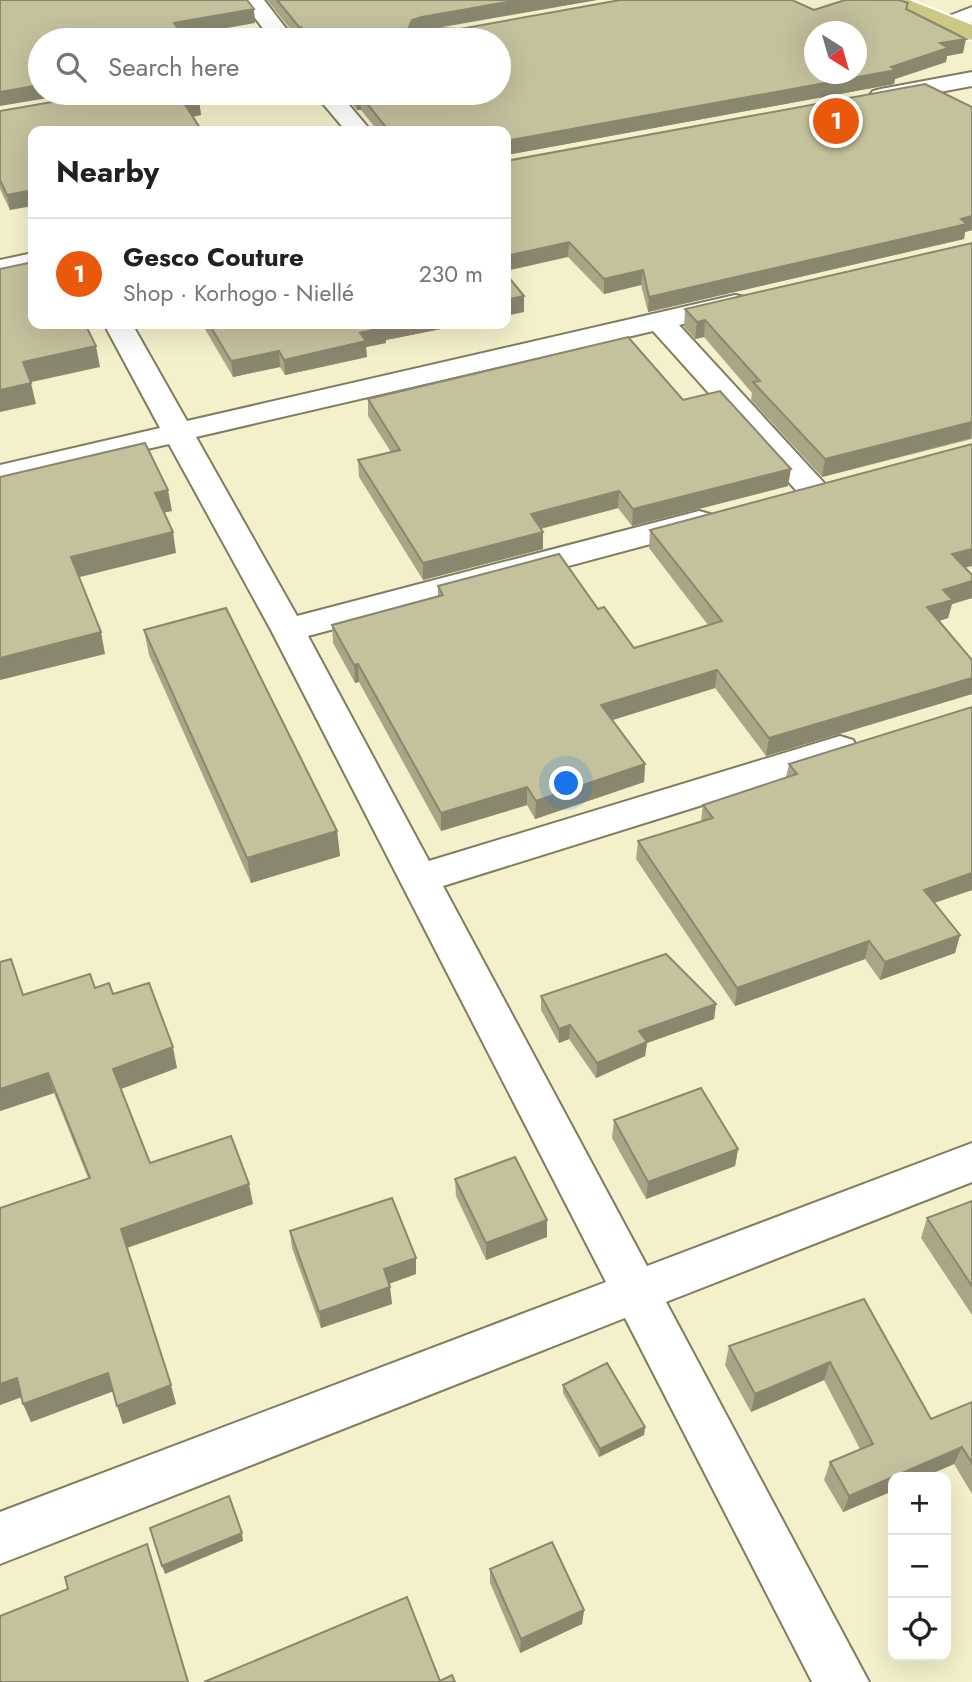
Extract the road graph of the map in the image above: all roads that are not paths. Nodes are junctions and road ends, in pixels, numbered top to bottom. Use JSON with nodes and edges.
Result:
{"nodes":[{"id":1,"x":252,"y":0,"type":"edge"},
{"id":2,"x":890,"y":0,"type":"edge"},
{"id":3,"x":972,"y":14,"type":"edge"},
{"id":4,"x":949,"y":24,"type":"junction"},
{"id":5,"x":274,"y":28,"type":"edge"},
{"id":6,"x":972,"y":33,"type":"edge"},
{"id":7,"x":972,"y":79,"type":"edge"},
{"id":8,"x":862,"y":99,"type":"edge"},
{"id":9,"x":336,"y":105,"type":"edge"},
{"id":10,"x":355,"y":126,"type":"edge"},
{"id":11,"x":28,"y":262,"type":"edge"},
{"id":12,"x":0,"y":268,"type":"edge"},
{"id":13,"x":768,"y":295,"type":"edge"},
{"id":14,"x":659,"y":320,"type":"junction"},
{"id":15,"x":121,"y":329,"type":"edge"},
{"id":16,"x":179,"y":432,"type":"junction"},
{"id":17,"x":0,"y":474,"type":"edge"},
{"id":18,"x":813,"y":491,"type":"edge"},
{"id":19,"x":733,"y":513,"type":"edge"},
{"id":20,"x":289,"y":630,"type":"junction"},
{"id":21,"x":867,"y":741,"type":"edge"},
{"id":22,"x":420,"y":878,"type":"junction"},
{"id":23,"x":972,"y":1162,"type":"edge"},
{"id":24,"x":637,"y":1292,"type":"junction"},
{"id":25,"x":0,"y":1538,"type":"edge"},
{"id":26,"x":841,"y":1682,"type":"edge"}],
"edges":[{"from":1,"to":5,"type":"street"},
{"from":2,"to":4,"type":"main road"},
{"from":3,"to":4,"type":"street"},
{"from":4,"to":6,"type":"main road"},
{"from":7,"to":8,"type":"street"},
{"from":9,"to":10,"type":"street"},
{"from":11,"to":12,"type":"street"},
{"from":13,"to":14,"type":"street"},
{"from":14,"to":16,"type":"street"},
{"from":14,"to":18,"type":"street"},
{"from":15,"to":16,"type":"street"},
{"from":16,"to":17,"type":"street"},
{"from":16,"to":20,"type":"street"},
{"from":19,"to":20,"type":"street"},
{"from":20,"to":22,"type":"street"},
{"from":21,"to":22,"type":"street"},
{"from":22,"to":24,"type":"street"},
{"from":23,"to":24,"type":"street"},
{"from":24,"to":25,"type":"street"},
{"from":24,"to":26,"type":"street"}]}
